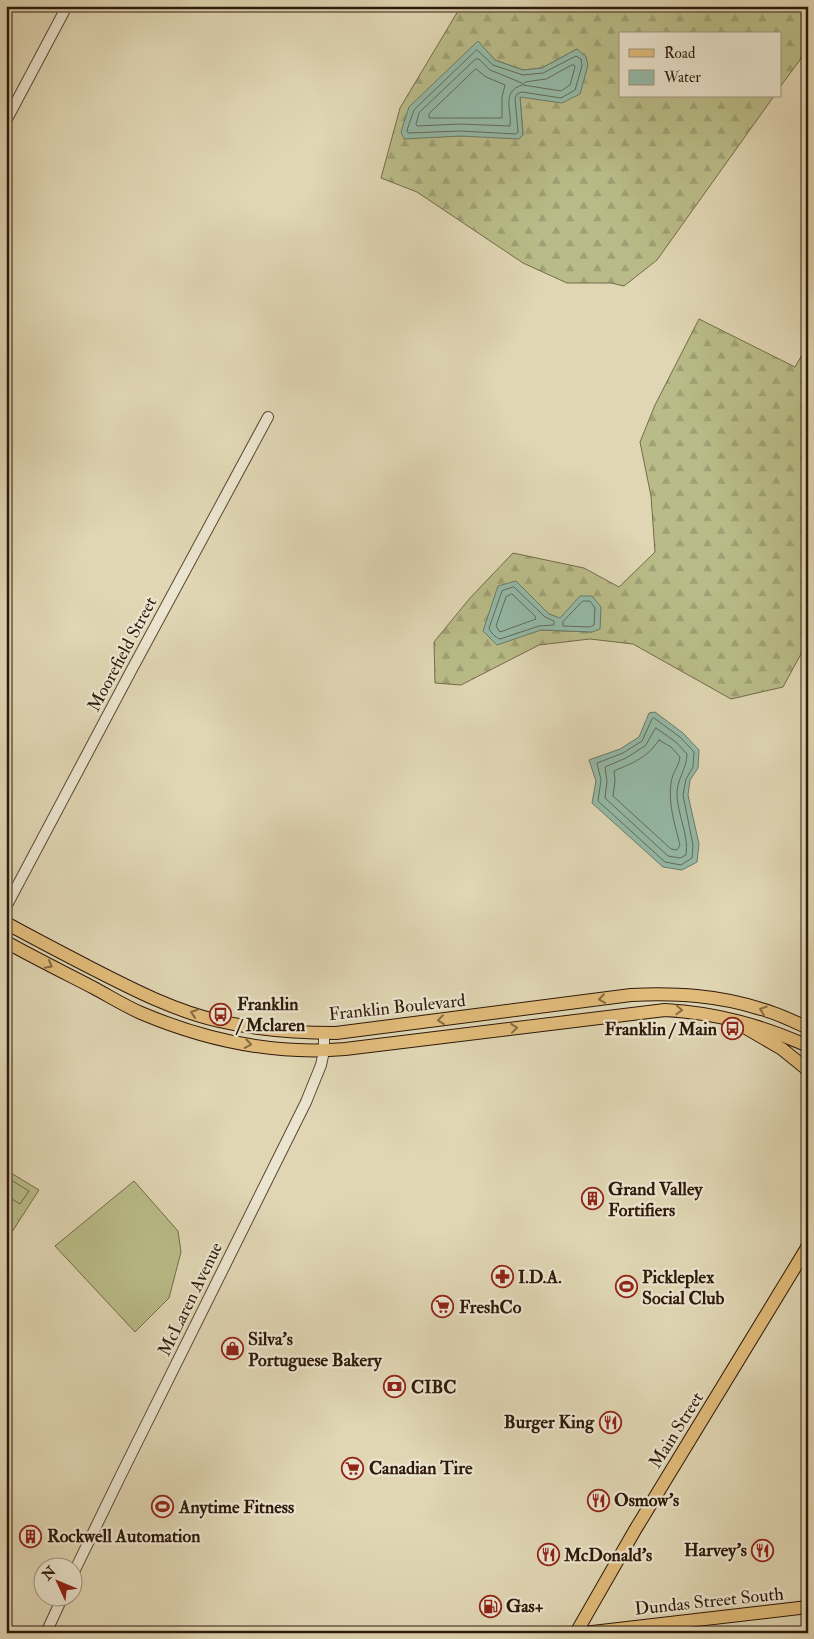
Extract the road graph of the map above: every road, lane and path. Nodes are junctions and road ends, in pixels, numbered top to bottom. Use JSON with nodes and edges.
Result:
{"nodes":[{"id":1,"x":67,"y":6,"type":"edge"},
{"id":2,"x":6,"y":121,"type":"edge"},
{"id":3,"x":268,"y":417,"type":"dead end"},
{"id":4,"x":6,"y":907,"type":"edge"},
{"id":5,"x":6,"y":923,"type":"edge"},
{"id":6,"x":6,"y":942,"type":"edge"},
{"id":7,"x":729,"y":1018,"type":"junction"},
{"id":8,"x":808,"y":1028,"type":"edge"},
{"id":9,"x":324,"y":1033,"type":"junction"},
{"id":10,"x":808,"y":1046,"type":"edge"},
{"id":11,"x":324,"y":1051,"type":"junction"},
{"id":12,"x":808,"y":1070,"type":"edge"},
{"id":13,"x":808,"y":1246,"type":"edge"},
{"id":14,"x":82,"y":1556,"type":"edge"},
{"id":15,"x":58,"y":1606,"type":"edge"},
{"id":16,"x":808,"y":1607,"type":"edge"},
{"id":17,"x":46,"y":1633,"type":"edge"},
{"id":18,"x":576,"y":1633,"type":"edge"},
{"id":19,"x":584,"y":1633,"type":"edge"}],
"edges":[{"from":1,"to":2,"type":"street"},
{"from":3,"to":4,"type":"street","name":"Moorefield Street"},
{"from":9,"to":5,"type":"main road","name":"Franklin Boulevard","one_way":true},
{"from":6,"to":11,"type":"main road","name":"Franklin Boulevard","one_way":true},
{"from":7,"to":10,"type":"main road","name":"Franklin Boulevard"},
{"from":11,"to":7,"type":"main road","name":"Franklin Boulevard","one_way":true},
{"from":7,"to":12,"type":"main road"},
{"from":8,"to":9,"type":"main road","name":"Franklin Boulevard","one_way":true},
{"from":9,"to":11,"type":"street","name":"McLaren Avenue"},
{"from":11,"to":14,"type":"street","name":"McLaren Avenue"},
{"from":13,"to":18,"type":"main road","name":"Main Street"},
{"from":15,"to":17,"type":"street"},
{"from":16,"to":19,"type":"main road","name":"Dundas Street South"}]}
